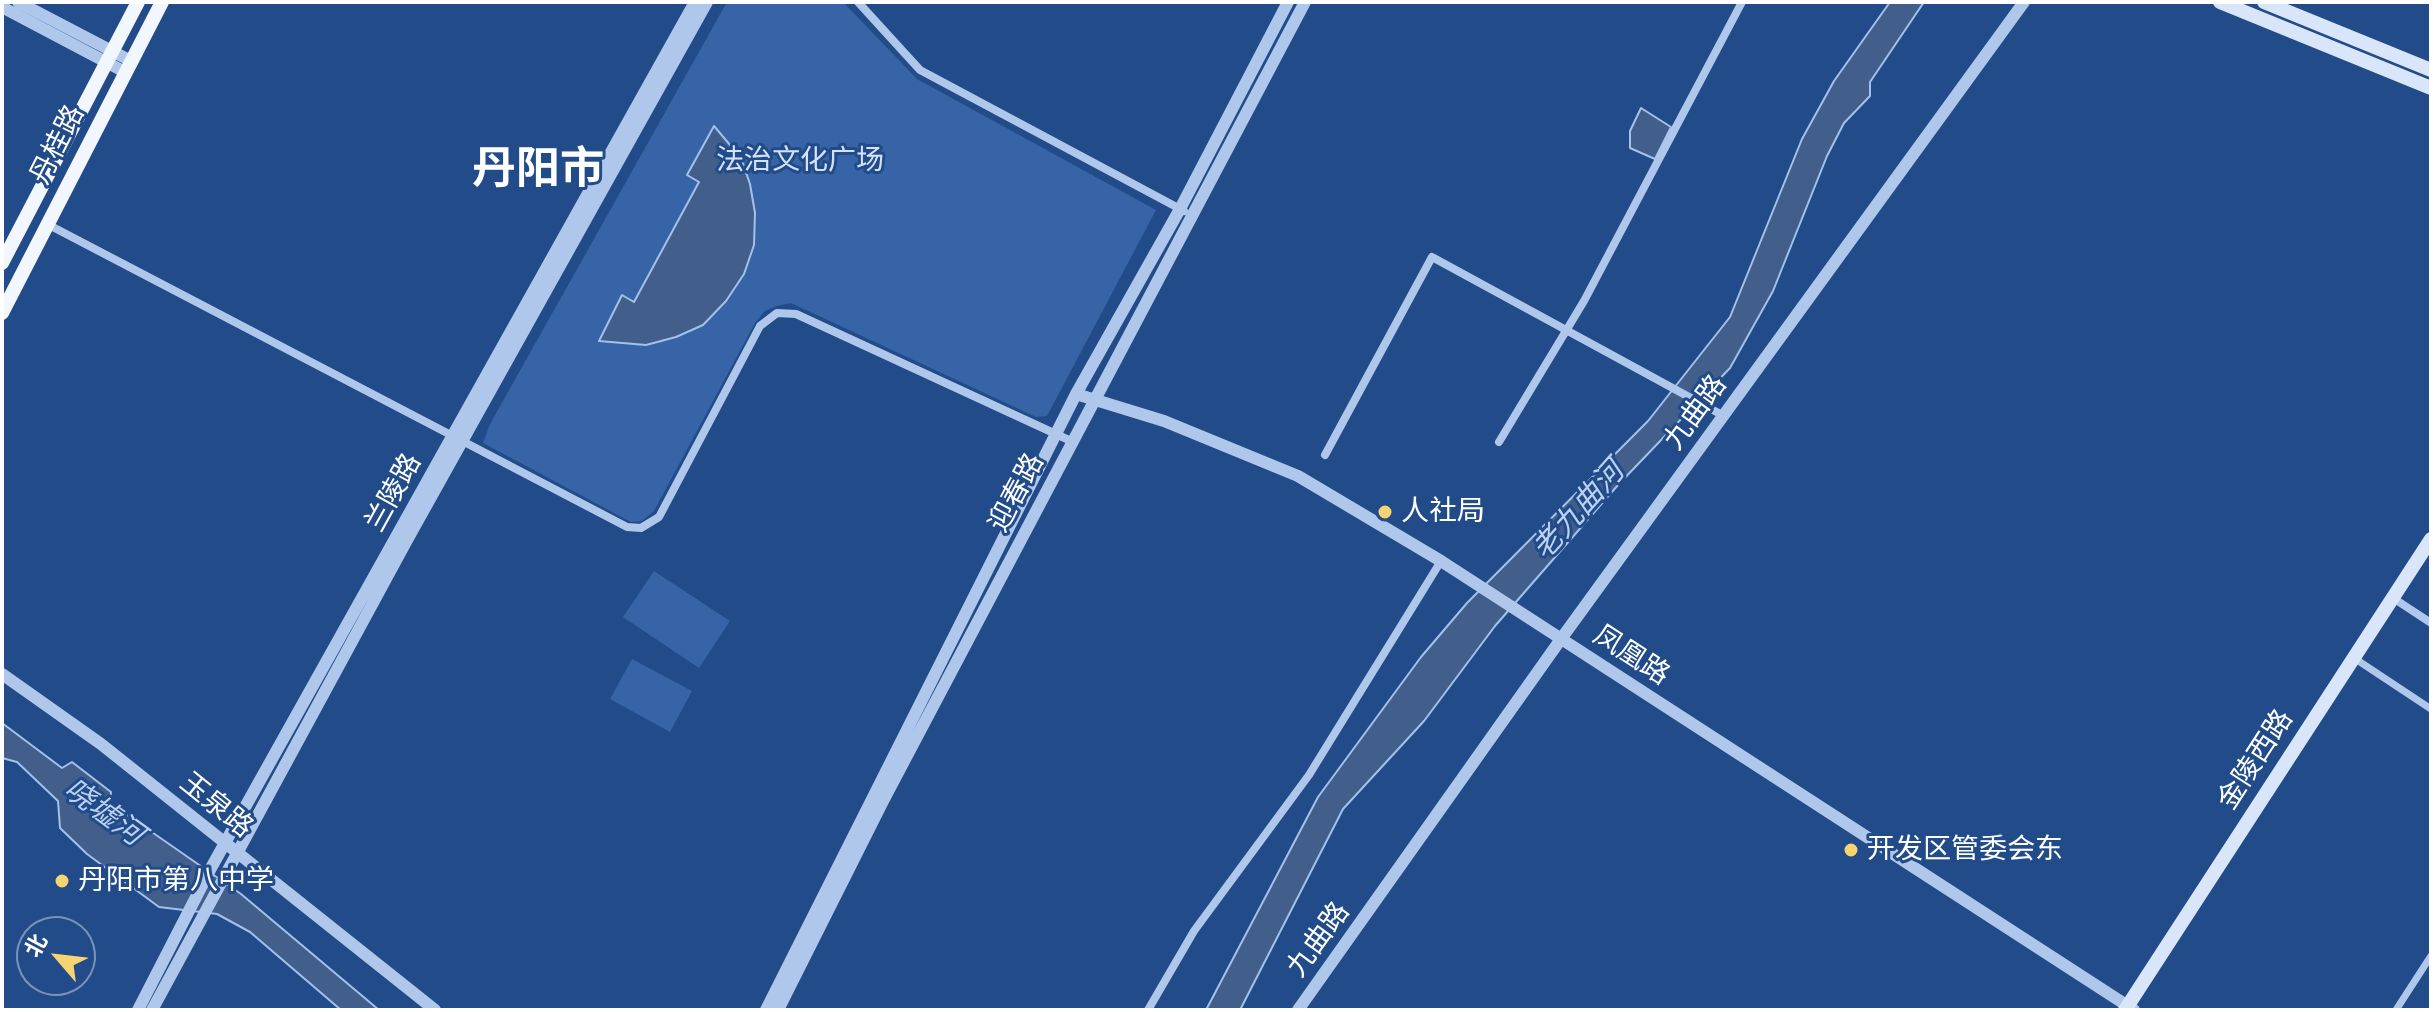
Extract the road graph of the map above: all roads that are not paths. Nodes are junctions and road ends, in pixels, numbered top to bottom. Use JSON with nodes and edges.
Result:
{"nodes":[{"id":1,"x":18,"y":2,"type":"edge"},
{"id":2,"x":138,"y":2,"type":"edge"},
{"id":3,"x":162,"y":2,"type":"edge"},
{"id":4,"x":695,"y":2,"type":"edge"},
{"id":5,"x":707,"y":2,"type":"edge"},
{"id":6,"x":858,"y":2,"type":"edge"},
{"id":7,"x":1288,"y":2,"type":"edge"},
{"id":8,"x":1305,"y":2,"type":"edge"},
{"id":9,"x":1742,"y":2,"type":"edge"},
{"id":10,"x":2024,"y":2,"type":"edge"},
{"id":11,"x":2220,"y":2,"type":"edge"},
{"id":12,"x":2264,"y":2,"type":"edge"},
{"id":13,"x":2,"y":7,"type":"edge"},
{"id":14,"x":110,"y":57,"type":"junction"},
{"id":15,"x":128,"y":66,"type":"junction"},
{"id":16,"x":2431,"y":70,"type":"edge"},
{"id":17,"x":2431,"y":88,"type":"edge"},
{"id":18,"x":1180,"y":209,"type":"junction"},
{"id":19,"x":1192,"y":216,"type":"junction"},
{"id":20,"x":47,"y":224,"type":"junction"},
{"id":21,"x":2,"y":263,"type":"edge"},
{"id":22,"x":2,"y":313,"type":"edge"},
{"id":23,"x":1564,"y":329,"type":"junction"},
{"id":24,"x":1076,"y":394,"type":"junction"},
{"id":25,"x":1093,"y":399,"type":"junction"},
{"id":26,"x":1724,"y":416,"type":"junction"},
{"id":27,"x":1055,"y":434,"type":"junction"},
{"id":28,"x":457,"y":440,"type":"junction"},
{"id":29,"x":1071,"y":441,"type":"junction"},
{"id":30,"x":1499,"y":442,"type":"dead end"},
{"id":31,"x":1325,"y":455,"type":"dead end"},
{"id":32,"x":2431,"y":539,"type":"edge"},
{"id":33,"x":1441,"y":561,"type":"junction"},
{"id":34,"x":2393,"y":598,"type":"junction"},
{"id":35,"x":2431,"y":623,"type":"edge"},
{"id":36,"x":1561,"y":639,"type":"junction"},
{"id":37,"x":2354,"y":658,"type":"junction"},
{"id":38,"x":2,"y":674,"type":"edge"},
{"id":39,"x":2431,"y":709,"type":"edge"},
{"id":40,"x":225,"y":844,"type":"junction"},
{"id":41,"x":236,"y":853,"type":"junction"},
{"id":42,"x":195,"y":916,"type":"junction"},
{"id":43,"x":2431,"y":956,"type":"edge"},
{"id":44,"x":2129,"y":1009,"type":"edge"},
{"id":45,"x":138,"y":1010,"type":"edge"},
{"id":46,"x":152,"y":1010,"type":"edge"},
{"id":47,"x":435,"y":1010,"type":"edge"},
{"id":48,"x":766,"y":1010,"type":"edge"},
{"id":49,"x":778,"y":1010,"type":"edge"},
{"id":50,"x":1148,"y":1010,"type":"edge"},
{"id":51,"x":1298,"y":1010,"type":"edge"},
{"id":52,"x":2396,"y":1010,"type":"edge"}],
"edges":[{"from":1,"to":14,"type":"street"},
{"from":2,"to":14,"type":"main road","name":"丹桂路"},
{"from":3,"to":15,"type":"main road","name":"丹桂路"},
{"from":4,"to":28,"type":"street","name":"兰陵路"},
{"from":5,"to":28,"type":"street","name":"兰陵路"},
{"from":6,"to":18,"type":"street"},
{"from":7,"to":18,"type":"street","name":"迎春路"},
{"from":8,"to":19,"type":"street","name":"迎春路"},
{"from":9,"to":23,"type":"street"},
{"from":10,"to":26,"type":"street","name":"九曲路"},
{"from":11,"to":17,"type":"main road"},
{"from":12,"to":16,"type":"main road"},
{"from":13,"to":14,"type":"street"},
{"from":14,"to":15,"type":"street"},
{"from":14,"to":21,"type":"main road","name":"丹桂路"},
{"from":15,"to":20,"type":"main road","name":"丹桂路"},
{"from":18,"to":19,"type":"street"},
{"from":18,"to":24,"type":"street","name":"迎春路"},
{"from":19,"to":25,"type":"street","name":"迎春路"},
{"from":20,"to":22,"type":"main road","name":"丹桂路"},
{"from":20,"to":28,"type":"street"},
{"from":23,"to":26,"type":"street"},
{"from":23,"to":30,"type":"street"},
{"from":23,"to":31,"type":"street"},
{"from":24,"to":25,"type":"street","name":"凤凰路"},
{"from":24,"to":27,"type":"street","name":"迎春路"},
{"from":25,"to":29,"type":"street","name":"迎春路"},
{"from":25,"to":33,"type":"street","name":"凤凰路"},
{"from":26,"to":36,"type":"street","name":"九曲路"},
{"from":27,"to":28,"type":"street"},
{"from":27,"to":29,"type":"street"},
{"from":27,"to":48,"type":"street","name":"迎春路"},
{"from":28,"to":40,"type":"street","name":"兰陵路"},
{"from":28,"to":41,"type":"street","name":"兰陵路"},
{"from":29,"to":49,"type":"street","name":"迎春路"},
{"from":32,"to":34,"type":"main road","name":"金陵西路"},
{"from":33,"to":36,"type":"street","name":"凤凰路"},
{"from":33,"to":50,"type":"street"},
{"from":34,"to":35,"type":"street"},
{"from":34,"to":37,"type":"main road","name":"金陵西路"},
{"from":36,"to":44,"type":"street","name":"凤凰路"},
{"from":36,"to":51,"type":"street","name":"九曲路"},
{"from":37,"to":39,"type":"street"},
{"from":37,"to":44,"type":"main road","name":"金陵西路"},
{"from":38,"to":40,"type":"street","name":"玉泉路"},
{"from":40,"to":41,"type":"street","name":"玉泉路"},
{"from":40,"to":42,"type":"street","name":"兰陵路"},
{"from":41,"to":42,"type":"street","name":"兰陵路"},
{"from":41,"to":47,"type":"street","name":"玉泉路"},
{"from":42,"to":45,"type":"street","name":"兰陵路"},
{"from":42,"to":46,"type":"street","name":"兰陵路"},
{"from":43,"to":52,"type":"street"}]}
